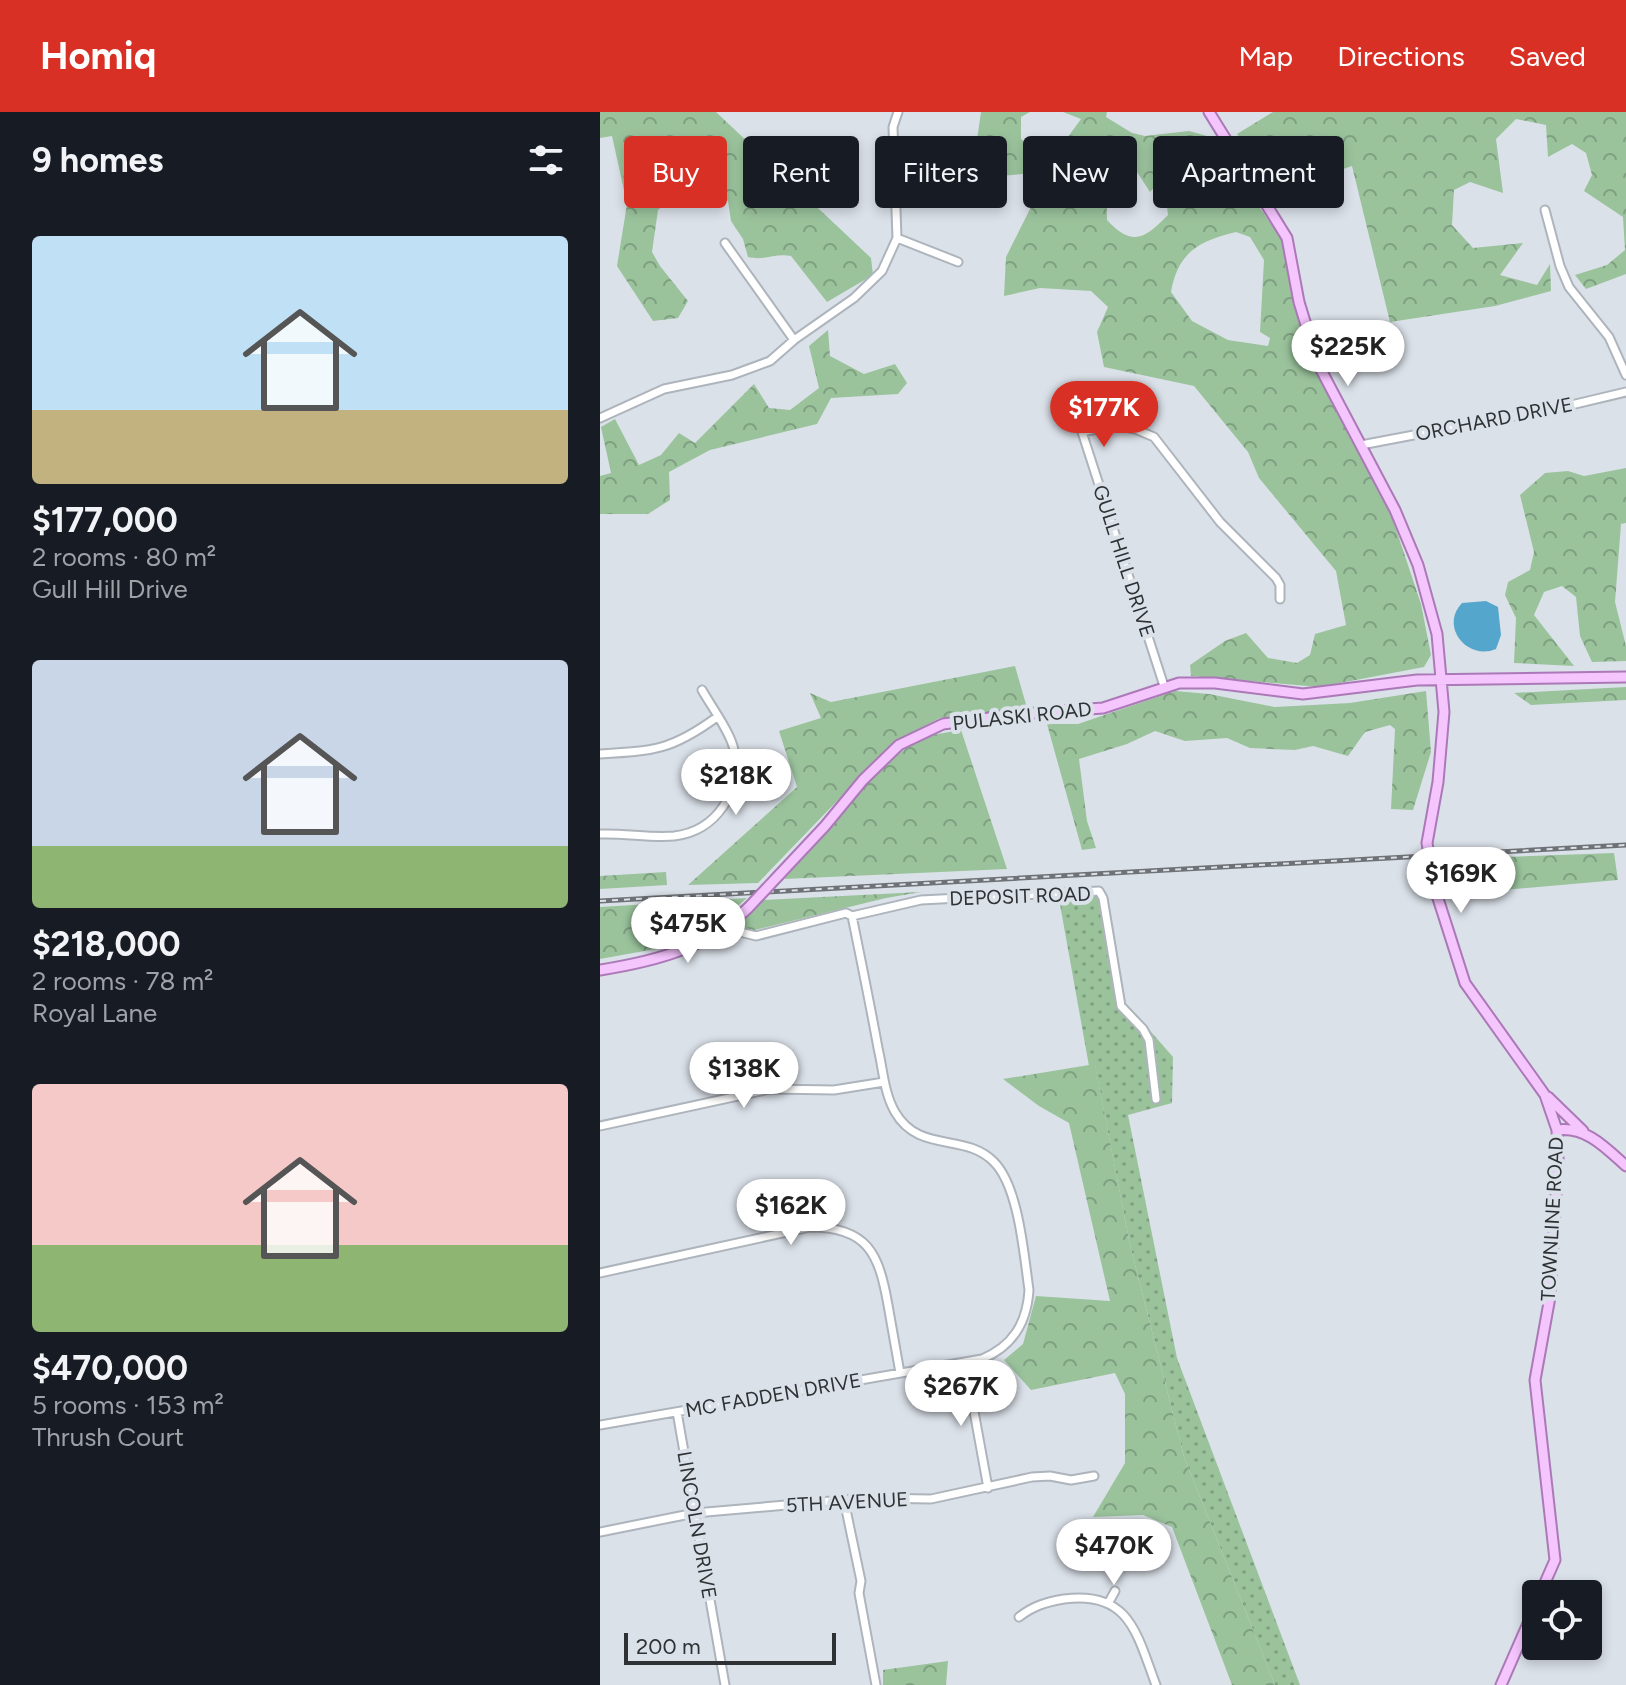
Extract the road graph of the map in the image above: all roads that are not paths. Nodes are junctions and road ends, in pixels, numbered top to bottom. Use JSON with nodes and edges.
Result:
{"nodes":[{"id":1,"x":898,"y":112,"type":"edge"},
{"id":2,"x":1209,"y":112,"type":"edge"},
{"id":3,"x":1545,"y":210,"type":"dead end"},
{"id":4,"x":897,"y":238,"type":"junction"},
{"id":5,"x":725,"y":243,"type":"dead end"},
{"id":6,"x":958,"y":262,"type":"dead end"},
{"id":7,"x":794,"y":340,"type":"junction"},
{"id":8,"x":1626,"y":375,"type":"edge"},
{"id":9,"x":1626,"y":392,"type":"edge"},
{"id":10,"x":600,"y":418,"type":"edge"},
{"id":11,"x":1361,"y":445,"type":"junction"},
{"id":12,"x":1280,"y":599,"type":"dead end"},
{"id":13,"x":1626,"y":677,"type":"edge"},
{"id":14,"x":1441,"y":681,"type":"junction"},
{"id":15,"x":1164,"y":686,"type":"junction"},
{"id":16,"x":702,"y":690,"type":"dead end"},
{"id":17,"x":717,"y":717,"type":"junction"},
{"id":18,"x":600,"y":754,"type":"edge"},
{"id":19,"x":600,"y":834,"type":"edge"},
{"id":20,"x":852,"y":916,"type":"junction"},
{"id":21,"x":732,"y":923,"type":"junction"},
{"id":22,"x":600,"y":970,"type":"edge"},
{"id":23,"x":884,"y":1082,"type":"junction"},
{"id":24,"x":1545,"y":1095,"type":"junction"},
{"id":25,"x":1156,"y":1099,"type":"dead end"},
{"id":26,"x":600,"y":1126,"type":"edge"},
{"id":27,"x":1557,"y":1130,"type":"junction"},
{"id":28,"x":1586,"y":1134,"type":"junction"},
{"id":29,"x":1626,"y":1166,"type":"edge"},
{"id":30,"x":600,"y":1273,"type":"edge"},
{"id":31,"x":965,"y":1362,"type":"junction"},
{"id":32,"x":900,"y":1373,"type":"junction"},
{"id":33,"x":677,"y":1412,"type":"junction"},
{"id":34,"x":600,"y":1425,"type":"edge"},
{"id":35,"x":1094,"y":1476,"type":"dead end"},
{"id":36,"x":988,"y":1488,"type":"junction"},
{"id":37,"x":844,"y":1500,"type":"junction"},
{"id":38,"x":695,"y":1513,"type":"junction"},
{"id":39,"x":600,"y":1532,"type":"edge"},
{"id":40,"x":1546,"y":1580,"type":"edge"},
{"id":41,"x":1115,"y":1591,"type":"dead end"},
{"id":42,"x":1109,"y":1602,"type":"junction"},
{"id":43,"x":1019,"y":1617,"type":"dead end"},
{"id":44,"x":1522,"y":1637,"type":"edge"},
{"id":45,"x":725,"y":1685,"type":"edge"},
{"id":46,"x":876,"y":1685,"type":"edge"},
{"id":47,"x":1156,"y":1685,"type":"edge"},
{"id":48,"x":1501,"y":1685,"type":"edge"}],
"edges":[{"from":1,"to":4,"type":"street"},
{"from":2,"to":11,"type":"main road","name":"TOWNLINE ROAD"},
{"from":3,"to":8,"type":"street"},
{"from":4,"to":6,"type":"street"},
{"from":4,"to":7,"type":"street"},
{"from":5,"to":7,"type":"street"},
{"from":7,"to":10,"type":"street"},
{"from":9,"to":11,"type":"street","name":"ORCHARD DRIVE"},
{"from":11,"to":14,"type":"main road","name":"TOWNLINE ROAD"},
{"from":12,"to":15,"type":"street","name":"GULL HILL DRIVE"},
{"from":13,"to":14,"type":"main road","name":"PULASKI ROAD"},
{"from":14,"to":15,"type":"main road","name":"PULASKI ROAD"},
{"from":14,"to":24,"type":"main road","name":"TOWNLINE ROAD"},
{"from":15,"to":21,"type":"main road","name":"PULASKI ROAD","bridge":true},
{"from":16,"to":17,"type":"street"},
{"from":17,"to":18,"type":"street"},
{"from":17,"to":19,"type":"street"},
{"from":20,"to":21,"type":"street","name":"DEPOSIT ROAD"},
{"from":20,"to":23,"type":"street","name":"MC FADDEN DRIVE"},
{"from":20,"to":25,"type":"street","name":"DEPOSIT ROAD"},
{"from":21,"to":22,"type":"main road","name":"PULASKI ROAD"},
{"from":23,"to":26,"type":"street"},
{"from":23,"to":31,"type":"street","name":"MC FADDEN DRIVE"},
{"from":24,"to":27,"type":"main road","name":"TOWNLINE ROAD"},
{"from":24,"to":28,"type":"main road"},
{"from":27,"to":28,"type":"main road"},
{"from":27,"to":40,"type":"main road","name":"TOWNLINE ROAD"},
{"from":28,"to":29,"type":"main road"},
{"from":30,"to":32,"type":"street"},
{"from":31,"to":32,"type":"street","name":"MC FADDEN DRIVE"},
{"from":31,"to":36,"type":"street"},
{"from":32,"to":33,"type":"street","name":"MC FADDEN DRIVE"},
{"from":33,"to":34,"type":"street","name":"MC FADDEN DRIVE"},
{"from":33,"to":38,"type":"street","name":"LINCOLN DRIVE"},
{"from":35,"to":36,"type":"street","name":"5TH AVENUE"},
{"from":36,"to":37,"type":"street","name":"5TH AVENUE"},
{"from":37,"to":38,"type":"street","name":"5TH AVENUE"},
{"from":37,"to":46,"type":"street"},
{"from":38,"to":39,"type":"street","name":"5TH AVENUE"},
{"from":38,"to":45,"type":"street","name":"LINCOLN DRIVE"},
{"from":41,"to":42,"type":"street"},
{"from":42,"to":43,"type":"street"},
{"from":42,"to":47,"type":"street"},
{"from":44,"to":48,"type":"main road"}]}
